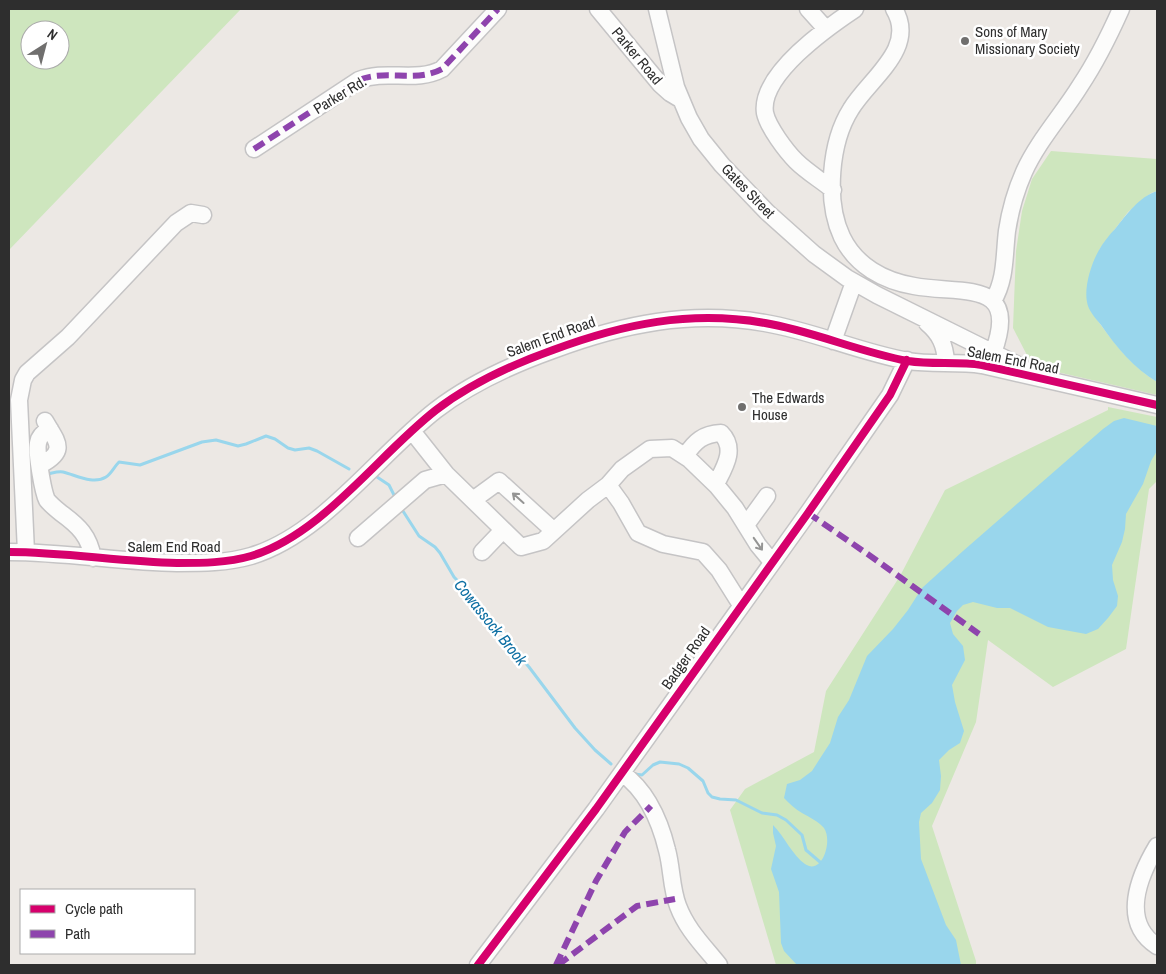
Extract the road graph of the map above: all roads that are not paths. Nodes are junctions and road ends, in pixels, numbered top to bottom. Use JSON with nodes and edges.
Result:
{"nodes":[{"id":1,"x":498,"y":9,"type":"edge"},
{"id":2,"x":598,"y":9,"type":"edge"},
{"id":3,"x":656,"y":9,"type":"edge"},
{"id":4,"x":808,"y":9,"type":"edge"},
{"id":5,"x":855,"y":9,"type":"edge"},
{"id":6,"x":894,"y":9,"type":"edge"},
{"id":7,"x":1121,"y":9,"type":"edge"},
{"id":8,"x":826,"y":29,"type":"junction"},
{"id":9,"x":680,"y":99,"type":"junction"},
{"id":10,"x":254,"y":149,"type":"dead end"},
{"id":11,"x":833,"y":190,"type":"junction"},
{"id":12,"x":203,"y":215,"type":"dead end"},
{"id":13,"x":854,"y":282,"type":"junction"},
{"id":14,"x":993,"y":301,"type":"junction"},
{"id":15,"x":914,"y":314,"type":"junction"},
{"id":16,"x":833,"y":341,"type":"junction"},
{"id":17,"x":993,"y":353,"type":"junction"},
{"id":18,"x":907,"y":360,"type":"junction"},
{"id":19,"x":946,"y":362,"type":"junction"},
{"id":20,"x":1048,"y":380,"type":"junction"},
{"id":21,"x":1157,"y":405,"type":"edge"},
{"id":22,"x":47,"y":425,"type":"dead end"},
{"id":23,"x":412,"y":431,"type":"junction"},
{"id":24,"x":685,"y":456,"type":"junction"},
{"id":25,"x":446,"y":474,"type":"junction"},
{"id":26,"x":716,"y":484,"type":"junction"},
{"id":27,"x":608,"y":485,"type":"junction"},
{"id":28,"x":767,"y":496,"type":"dead end"},
{"id":29,"x":473,"y":500,"type":"junction"},
{"id":30,"x":746,"y":525,"type":"junction"},
{"id":31,"x":503,"y":530,"type":"junction"},
{"id":32,"x":554,"y":531,"type":"junction"},
{"id":33,"x":358,"y":538,"type":"dead end"},
{"id":34,"x":9,"y":552,"type":"edge"},
{"id":35,"x":26,"y":552,"type":"junction"},
{"id":36,"x":482,"y":552,"type":"dead end"},
{"id":37,"x":93,"y":558,"type":"junction"},
{"id":38,"x":772,"y":562,"type":"junction"},
{"id":39,"x":741,"y":605,"type":"junction"},
{"id":40,"x":622,"y":773,"type":"junction"},
{"id":41,"x":1157,"y":846,"type":"edge"},
{"id":42,"x":1157,"y":946,"type":"edge"},
{"id":43,"x":478,"y":965,"type":"edge"},
{"id":44,"x":719,"y":965,"type":"edge"}],
"edges":[{"from":1,"to":10,"type":"street","name":"Parker Rd."},
{"from":2,"to":9,"type":"street","name":"Parker Road"},
{"from":3,"to":9,"type":"street","name":"Gates Street"},
{"from":4,"to":8,"type":"street"},
{"from":5,"to":8,"type":"street"},
{"from":6,"to":11,"type":"street"},
{"from":7,"to":14,"type":"street"},
{"from":8,"to":11,"type":"street"},
{"from":9,"to":13,"type":"street","name":"Gates Street"},
{"from":11,"to":14,"type":"street"},
{"from":12,"to":35,"type":"street"},
{"from":13,"to":15,"type":"street","name":"Gates Street"},
{"from":13,"to":16,"type":"street"},
{"from":14,"to":17,"type":"street"},
{"from":15,"to":17,"type":"street","name":"Gates Street"},
{"from":15,"to":19,"type":"street","name":"Gates Street"},
{"from":16,"to":18,"type":"street","name":"Salem End Road"},
{"from":16,"to":23,"type":"street","name":"Salem End Road"},
{"from":17,"to":20,"type":"street","name":"Gates Street"},
{"from":18,"to":19,"type":"street","name":"Salem End Road"},
{"from":18,"to":38,"type":"street","name":"Badger Road"},
{"from":19,"to":20,"type":"street","name":"Salem End Road"},
{"from":20,"to":21,"type":"street","name":"Salem End Road"},
{"from":22,"to":37,"type":"street"},
{"from":23,"to":25,"type":"street"},
{"from":23,"to":37,"type":"street","name":"Salem End Road"},
{"from":24,"to":26,"type":"street"},
{"from":24,"to":26,"type":"street"},
{"from":24,"to":27,"type":"street"},
{"from":25,"to":29,"type":"street"},
{"from":25,"to":33,"type":"street"},
{"from":26,"to":30,"type":"street"},
{"from":27,"to":32,"type":"street"},
{"from":27,"to":39,"type":"street"},
{"from":28,"to":30,"type":"street"},
{"from":29,"to":31,"type":"street"},
{"from":32,"to":29,"type":"street","one_way":true},
{"from":30,"to":38,"type":"street","one_way":true},
{"from":31,"to":32,"type":"street"},
{"from":31,"to":36,"type":"street"},
{"from":34,"to":35,"type":"street","name":"Salem End Road"},
{"from":35,"to":37,"type":"street","name":"Salem End Road"},
{"from":38,"to":39,"type":"street","name":"Badger Road"},
{"from":39,"to":40,"type":"street","name":"Badger Road"},
{"from":40,"to":43,"type":"street","name":"Badger Road"},
{"from":40,"to":44,"type":"street"},
{"from":41,"to":42,"type":"street"}]}
